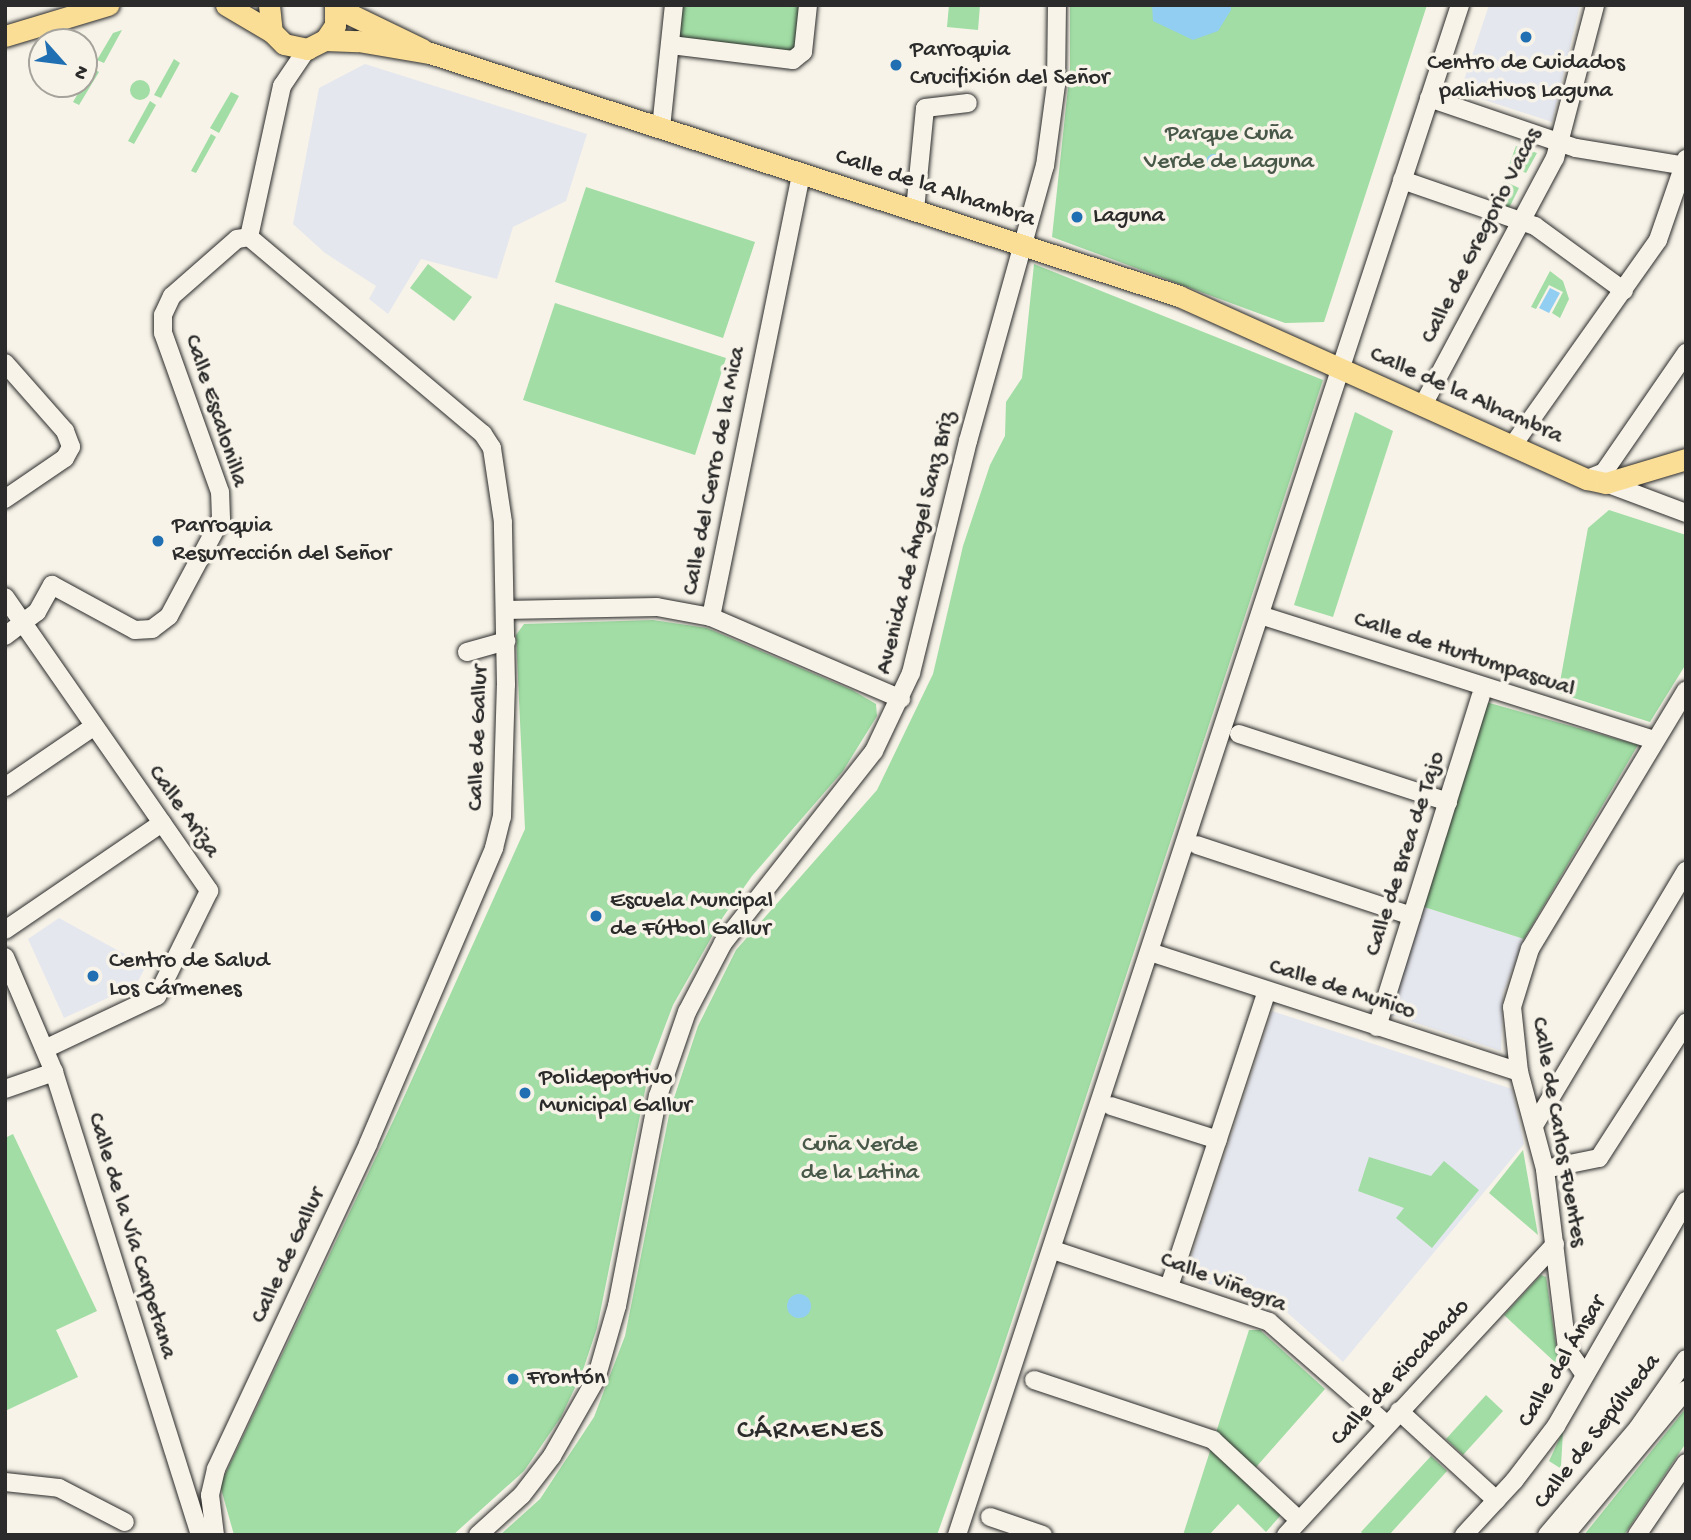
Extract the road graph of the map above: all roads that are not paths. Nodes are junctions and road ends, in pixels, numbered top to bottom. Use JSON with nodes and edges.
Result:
{"nodes":[{"id":1,"x":108,"y":5,"type":"edge"},
{"id":2,"x":226,"y":5,"type":"edge"},
{"id":3,"x":269,"y":5,"type":"edge"},
{"id":4,"x":674,"y":5,"type":"edge"},
{"id":5,"x":808,"y":5,"type":"edge"},
{"id":6,"x":1057,"y":5,"type":"edge"},
{"id":7,"x":1460,"y":5,"type":"edge"},
{"id":8,"x":1595,"y":5,"type":"edge"},
{"id":9,"x":335,"y":6,"type":"edge"},
{"id":10,"x":272,"y":32,"type":"junction"},
{"id":11,"x":5,"y":36,"type":"edge"},
{"id":12,"x":316,"y":44,"type":"junction"},
{"id":13,"x":671,"y":45,"type":"junction"},
{"id":14,"x":430,"y":53,"type":"junction"},
{"id":15,"x":1429,"y":99,"type":"junction"},
{"id":16,"x":968,"y":103,"type":"dead end"},
{"id":17,"x":661,"y":128,"type":"junction"},
{"id":18,"x":1560,"y":143,"type":"junction"},
{"id":19,"x":1685,"y":163,"type":"edge"},
{"id":20,"x":801,"y":173,"type":"junction"},
{"id":21,"x":1402,"y":180,"type":"junction"},
{"id":22,"x":915,"y":210,"type":"junction"},
{"id":23,"x":1522,"y":219,"type":"junction"},
{"id":24,"x":248,"y":237,"type":"junction"},
{"id":25,"x":1024,"y":246,"type":"junction"},
{"id":26,"x":1624,"y":291,"type":"junction"},
{"id":27,"x":1686,"y":353,"type":"edge"},
{"id":28,"x":5,"y":363,"type":"edge"},
{"id":29,"x":1340,"y":368,"type":"junction"},
{"id":30,"x":1680,"y":372,"type":"edge"},
{"id":31,"x":1423,"y":405,"type":"junction"},
{"id":32,"x":1513,"y":445,"type":"junction"},
{"id":33,"x":1686,"y":459,"type":"edge"},
{"id":34,"x":1597,"y":482,"type":"junction"},
{"id":35,"x":5,"y":499,"type":"edge"},
{"id":36,"x":1686,"y":513,"type":"edge"},
{"id":37,"x":5,"y":597,"type":"edge"},
{"id":38,"x":505,"y":610,"type":"junction"},
{"id":39,"x":1260,"y":615,"type":"junction"},
{"id":40,"x":711,"y":617,"type":"junction"},
{"id":41,"x":23,"y":622,"type":"junction"},
{"id":42,"x":5,"y":636,"type":"edge"},
{"id":43,"x":506,"y":641,"type":"junction"},
{"id":44,"x":467,"y":652,"type":"dead end"},
{"id":45,"x":1686,"y":690,"type":"edge"},
{"id":46,"x":1481,"y":696,"type":"dead end"},
{"id":47,"x":901,"y":699,"type":"junction"},
{"id":48,"x":93,"y":727,"type":"junction"},
{"id":49,"x":1239,"y":734,"type":"dead end"},
{"id":50,"x":1653,"y":740,"type":"junction"},
{"id":51,"x":5,"y":787,"type":"edge"},
{"id":52,"x":1448,"y":802,"type":"junction"},
{"id":53,"x":162,"y":823,"type":"junction"},
{"id":54,"x":1196,"y":845,"type":"dead end"},
{"id":55,"x":1686,"y":871,"type":"edge"},
{"id":56,"x":1412,"y":916,"type":"junction"},
{"id":57,"x":5,"y":930,"type":"edge"},
{"id":58,"x":1150,"y":953,"type":"junction"},
{"id":59,"x":5,"y":957,"type":"edge"},
{"id":60,"x":1267,"y":991,"type":"junction"},
{"id":61,"x":1686,"y":1023,"type":"edge"},
{"id":62,"x":1377,"y":1027,"type":"junction"},
{"id":63,"x":45,"y":1049,"type":"junction"},
{"id":64,"x":54,"y":1072,"type":"junction"},
{"id":65,"x":1519,"y":1072,"type":"junction"},
{"id":66,"x":5,"y":1089,"type":"edge"},
{"id":67,"x":1111,"y":1106,"type":"dead end"},
{"id":68,"x":1535,"y":1124,"type":"junction"},
{"id":69,"x":1218,"y":1140,"type":"junction"},
{"id":70,"x":1545,"y":1169,"type":"junction"},
{"id":71,"x":1686,"y":1201,"type":"edge"},
{"id":72,"x":1555,"y":1245,"type":"junction"},
{"id":73,"x":1053,"y":1250,"type":"junction"},
{"id":74,"x":1169,"y":1287,"type":"junction"},
{"id":75,"x":1686,"y":1359,"type":"edge"},
{"id":76,"x":1583,"y":1373,"type":"junction"},
{"id":77,"x":1034,"y":1380,"type":"dead end"},
{"id":78,"x":1686,"y":1390,"type":"edge"},
{"id":79,"x":1399,"y":1411,"type":"junction"},
{"id":80,"x":1387,"y":1424,"type":"junction"},
{"id":81,"x":1686,"y":1463,"type":"edge"},
{"id":82,"x":5,"y":1482,"type":"edge"},
{"id":83,"x":1496,"y":1500,"type":"junction"},
{"id":84,"x":990,"y":1517,"type":"dead end"},
{"id":85,"x":1299,"y":1520,"type":"junction"},
{"id":86,"x":125,"y":1522,"type":"dead end"},
{"id":87,"x":200,"y":1535,"type":"edge"},
{"id":88,"x":215,"y":1535,"type":"edge"},
{"id":89,"x":478,"y":1535,"type":"edge"},
{"id":90,"x":957,"y":1535,"type":"edge"},
{"id":91,"x":1043,"y":1535,"type":"edge"},
{"id":92,"x":1286,"y":1535,"type":"edge"},
{"id":93,"x":1464,"y":1535,"type":"edge"},
{"id":94,"x":1547,"y":1535,"type":"edge"},
{"id":95,"x":1564,"y":1535,"type":"edge"},
{"id":96,"x":1637,"y":1535,"type":"edge"}],
"edges":[{"from":1,"to":11,"type":"main road"},
{"from":2,"to":10,"type":"main road","name":"Calle de la Alhambra"},
{"from":3,"to":10,"type":"main road"},
{"from":4,"to":13,"type":"street"},
{"from":5,"to":13,"type":"street"},
{"from":6,"to":25,"type":"street","name":"Avenida de Ángel Sanz Briz"},
{"from":7,"to":15,"type":"street"},
{"from":8,"to":18,"type":"street","name":"Calle de Gregorio Vacas"},
{"from":9,"to":12,"type":"main road"},
{"from":9,"to":14,"type":"main road","name":"Calle de la Alhambra"},
{"from":10,"to":12,"type":"main road","name":"Calle de la Alhambra"},
{"from":12,"to":14,"type":"main road","name":"Calle de la Alhambra"},
{"from":12,"to":24,"type":"street"},
{"from":13,"to":17,"type":"street"},
{"from":14,"to":17,"type":"main road","name":"Calle de la Alhambra"},
{"from":15,"to":18,"type":"street"},
{"from":15,"to":21,"type":"street"},
{"from":16,"to":22,"type":"street"},
{"from":17,"to":20,"type":"main road","name":"Calle de la Alhambra"},
{"from":18,"to":19,"type":"street"},
{"from":18,"to":23,"type":"street","name":"Calle de Gregorio Vacas"},
{"from":19,"to":26,"type":"street"},
{"from":20,"to":22,"type":"main road","name":"Calle de la Alhambra"},
{"from":20,"to":40,"type":"street","name":"Calle del Cerro de la Mica"},
{"from":21,"to":23,"type":"street"},
{"from":21,"to":29,"type":"street"},
{"from":22,"to":25,"type":"main road","name":"Calle de la Alhambra"},
{"from":23,"to":26,"type":"street"},
{"from":23,"to":31,"type":"street","name":"Calle de Gregorio Vacas"},
{"from":24,"to":38,"type":"street","name":"Calle de Gallur"},
{"from":24,"to":41,"type":"street","name":"Calle Escalonilla"},
{"from":25,"to":29,"type":"main road","name":"Calle de la Alhambra"},
{"from":25,"to":47,"type":"street","name":"Avenida de Ángel Sanz Briz"},
{"from":26,"to":32,"type":"street"},
{"from":27,"to":30,"type":"street"},
{"from":28,"to":35,"type":"street"},
{"from":29,"to":31,"type":"main road","name":"Calle de la Alhambra"},
{"from":29,"to":39,"type":"street"},
{"from":30,"to":34,"type":"street"},
{"from":31,"to":32,"type":"main road","name":"Calle de la Alhambra"},
{"from":32,"to":34,"type":"main road","name":"Calle de la Alhambra"},
{"from":33,"to":34,"type":"main road"},
{"from":34,"to":36,"type":"street","name":"Calle de la Alhambra"},
{"from":37,"to":41,"type":"street","name":"Calle Ariza"},
{"from":38,"to":40,"type":"street","name":"Calle del Cerro de la Mica"},
{"from":38,"to":43,"type":"street","name":"Calle de Gallur"},
{"from":39,"to":50,"type":"street","name":"Calle de Hurtumpascual"},
{"from":39,"to":58,"type":"street"},
{"from":40,"to":47,"type":"street"},
{"from":41,"to":42,"type":"street"},
{"from":41,"to":48,"type":"street","name":"Calle Ariza"},
{"from":43,"to":44,"type":"street"},
{"from":43,"to":88,"type":"street","name":"Calle de Gallur"},
{"from":45,"to":50,"type":"street","name":"Calle de Carlos Fuentes"},
{"from":46,"to":52,"type":"street","name":"Calle de Brea de Tajo"},
{"from":47,"to":89,"type":"street","name":"Avenida de Ángel Sanz Briz"},
{"from":48,"to":51,"type":"street"},
{"from":48,"to":53,"type":"street","name":"Calle Ariza"},
{"from":49,"to":52,"type":"street"},
{"from":50,"to":65,"type":"street","name":"Calle de Carlos Fuentes"},
{"from":52,"to":56,"type":"street","name":"Calle de Brea de Tajo"},
{"from":53,"to":57,"type":"street"},
{"from":53,"to":63,"type":"street","name":"Calle Ariza"},
{"from":54,"to":56,"type":"street"},
{"from":55,"to":68,"type":"street"},
{"from":56,"to":62,"type":"street","name":"Calle de Brea de Tajo"},
{"from":58,"to":60,"type":"street","name":"Calle de Muñico"},
{"from":58,"to":73,"type":"street"},
{"from":59,"to":63,"type":"street","name":"Calle de la Vía Carpetana"},
{"from":60,"to":62,"type":"street","name":"Calle de Muñico"},
{"from":60,"to":69,"type":"street"},
{"from":61,"to":70,"type":"street"},
{"from":62,"to":65,"type":"street","name":"Calle de Muñico"},
{"from":63,"to":64,"type":"street","name":"Calle de la Vía Carpetana"},
{"from":64,"to":66,"type":"street"},
{"from":64,"to":87,"type":"street","name":"Calle de la Vía Carpetana"},
{"from":65,"to":68,"type":"street","name":"Calle de Carlos Fuentes"},
{"from":67,"to":69,"type":"street"},
{"from":68,"to":70,"type":"street","name":"Calle de Carlos Fuentes"},
{"from":69,"to":74,"type":"street"},
{"from":70,"to":72,"type":"street","name":"Calle de Carlos Fuentes"},
{"from":71,"to":76,"type":"street","name":"Calle del Ánsar"},
{"from":72,"to":76,"type":"street","name":"Calle de Carlos Fuentes"},
{"from":72,"to":79,"type":"street","name":"Calle de Riocabado"},
{"from":73,"to":74,"type":"street","name":"Calle Viñegra"},
{"from":73,"to":90,"type":"street"},
{"from":74,"to":80,"type":"street","name":"Calle Viñegra"},
{"from":75,"to":94,"type":"street","name":"Calle de Sepúlveda"},
{"from":76,"to":83,"type":"street","name":"Calle del Ánsar"},
{"from":77,"to":85,"type":"street"},
{"from":78,"to":95,"type":"street","name":"Calle de Sepúlveda"},
{"from":79,"to":80,"type":"street","name":"Calle de Riocabado"},
{"from":79,"to":83,"type":"street"},
{"from":80,"to":85,"type":"street","name":"Calle de Riocabado"},
{"from":81,"to":96,"type":"street"},
{"from":82,"to":86,"type":"street"},
{"from":83,"to":93,"type":"street","name":"Calle del Ánsar"},
{"from":84,"to":91,"type":"street"},
{"from":85,"to":92,"type":"street","name":"Calle de Riocabado"}]}
